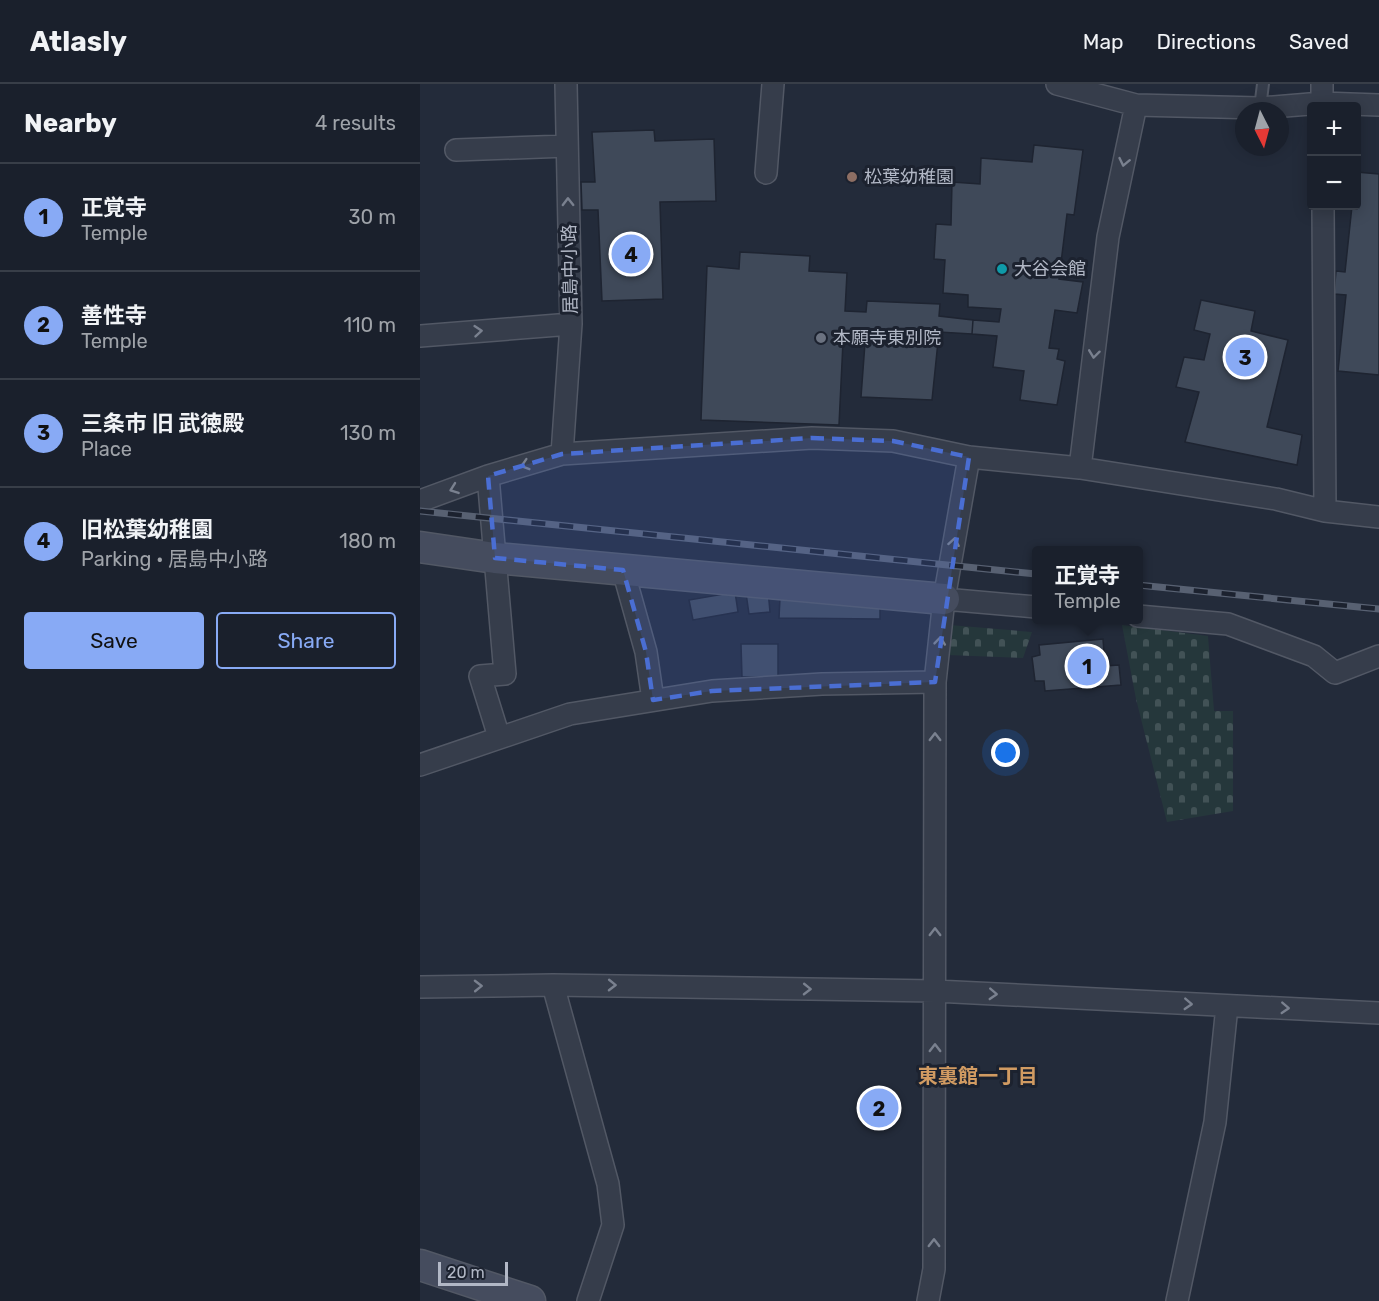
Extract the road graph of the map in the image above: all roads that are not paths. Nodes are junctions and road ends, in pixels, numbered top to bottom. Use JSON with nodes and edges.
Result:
{"nodes":[{"id":1,"x":566,"y":84,"type":"edge"},
{"id":2,"x":773,"y":84,"type":"edge"},
{"id":3,"x":1057,"y":84,"type":"edge"},
{"id":4,"x":1263,"y":84,"type":"edge"},
{"id":5,"x":1322,"y":98,"type":"edge"},
{"id":6,"x":1261,"y":102,"type":"edge"},
{"id":7,"x":1289,"y":103,"type":"edge"},
{"id":8,"x":1136,"y":105,"type":"junction"},
{"id":9,"x":1379,"y":105,"type":"edge"},
{"id":10,"x":1235,"y":107,"type":"edge"},
{"id":11,"x":567,"y":146,"type":"junction"},
{"id":12,"x":456,"y":150,"type":"dead end"},
{"id":13,"x":766,"y":173,"type":"dead end"},
{"id":14,"x":1323,"y":210,"type":"edge"},
{"id":15,"x":571,"y":324,"type":"junction"},
{"id":16,"x":420,"y":336,"type":"edge"},
{"id":17,"x":562,"y":454,"type":"junction"},
{"id":18,"x":969,"y":457,"type":"junction"},
{"id":19,"x":1080,"y":468,"type":"junction"},
{"id":20,"x":488,"y":476,"type":"junction"},
{"id":21,"x":420,"y":501,"type":"edge"},
{"id":22,"x":1325,"y":511,"type":"junction"},
{"id":23,"x":1379,"y":517,"type":"edge"},
{"id":24,"x":420,"y":547,"type":"edge"},
{"id":25,"x":495,"y":558,"type":"junction"},
{"id":26,"x":623,"y":570,"type":"junction"},
{"id":27,"x":944,"y":599,"type":"junction"},
{"id":28,"x":1032,"y":607,"type":"edge"},
{"id":29,"x":1143,"y":616,"type":"edge"},
{"id":30,"x":1379,"y":656,"type":"edge"},
{"id":31,"x":935,"y":682,"type":"junction"},
{"id":32,"x":653,"y":700,"type":"junction"},
{"id":33,"x":499,"y":736,"type":"junction"},
{"id":34,"x":420,"y":765,"type":"edge"},
{"id":35,"x":554,"y":985,"type":"junction"},
{"id":36,"x":420,"y":987,"type":"edge"},
{"id":37,"x":935,"y":991,"type":"junction"},
{"id":38,"x":1227,"y":1006,"type":"junction"},
{"id":39,"x":1379,"y":1013,"type":"edge"},
{"id":40,"x":420,"y":1265,"type":"edge"},
{"id":41,"x":530,"y":1301,"type":"edge"},
{"id":42,"x":588,"y":1301,"type":"edge"},
{"id":43,"x":928,"y":1301,"type":"edge"},
{"id":44,"x":1177,"y":1301,"type":"edge"}],
"edges":[{"from":1,"to":11,"type":"street","name":"居島中小路"},
{"from":2,"to":13,"type":"street"},
{"from":3,"to":8,"type":"street"},
{"from":4,"to":6,"type":"lane"},
{"from":5,"to":7,"type":"street"},
{"from":5,"to":9,"type":"street"},
{"from":8,"to":10,"type":"street"},
{"from":8,"to":19,"type":"street","one_way":true},
{"from":11,"to":12,"type":"street"},
{"from":15,"to":11,"type":"street","name":"居島中小路","one_way":true},
{"from":14,"to":22,"type":"street"},
{"from":16,"to":15,"type":"street","one_way":true},
{"from":15,"to":17,"type":"street","name":"居島中小路"},
{"from":17,"to":18,"type":"street"},
{"from":17,"to":20,"type":"street","one_way":true},
{"from":18,"to":19,"type":"street"},
{"from":27,"to":18,"type":"street","one_way":true},
{"from":19,"to":22,"type":"street"},
{"from":20,"to":21,"type":"street","one_way":true},
{"from":20,"to":25,"type":"street"},
{"from":22,"to":23,"type":"street"},
{"from":24,"to":25,"type":"street"},
{"from":25,"to":26,"type":"street"},
{"from":25,"to":33,"type":"street"},
{"from":26,"to":27,"type":"street"},
{"from":26,"to":32,"type":"street"},
{"from":27,"to":28,"type":"street"},
{"from":31,"to":27,"type":"street","one_way":true},
{"from":29,"to":30,"type":"street"},
{"from":31,"to":32,"type":"street"},
{"from":37,"to":31,"type":"street","one_way":true},
{"from":32,"to":33,"type":"street"},
{"from":33,"to":34,"type":"street"},
{"from":36,"to":35,"type":"street","one_way":true},
{"from":35,"to":37,"type":"street","one_way":true},
{"from":35,"to":42,"type":"street"},
{"from":37,"to":38,"type":"street","one_way":true},
{"from":43,"to":37,"type":"street","one_way":true},
{"from":38,"to":39,"type":"street","one_way":true},
{"from":38,"to":44,"type":"street"},
{"from":40,"to":41,"type":"street"}]}
